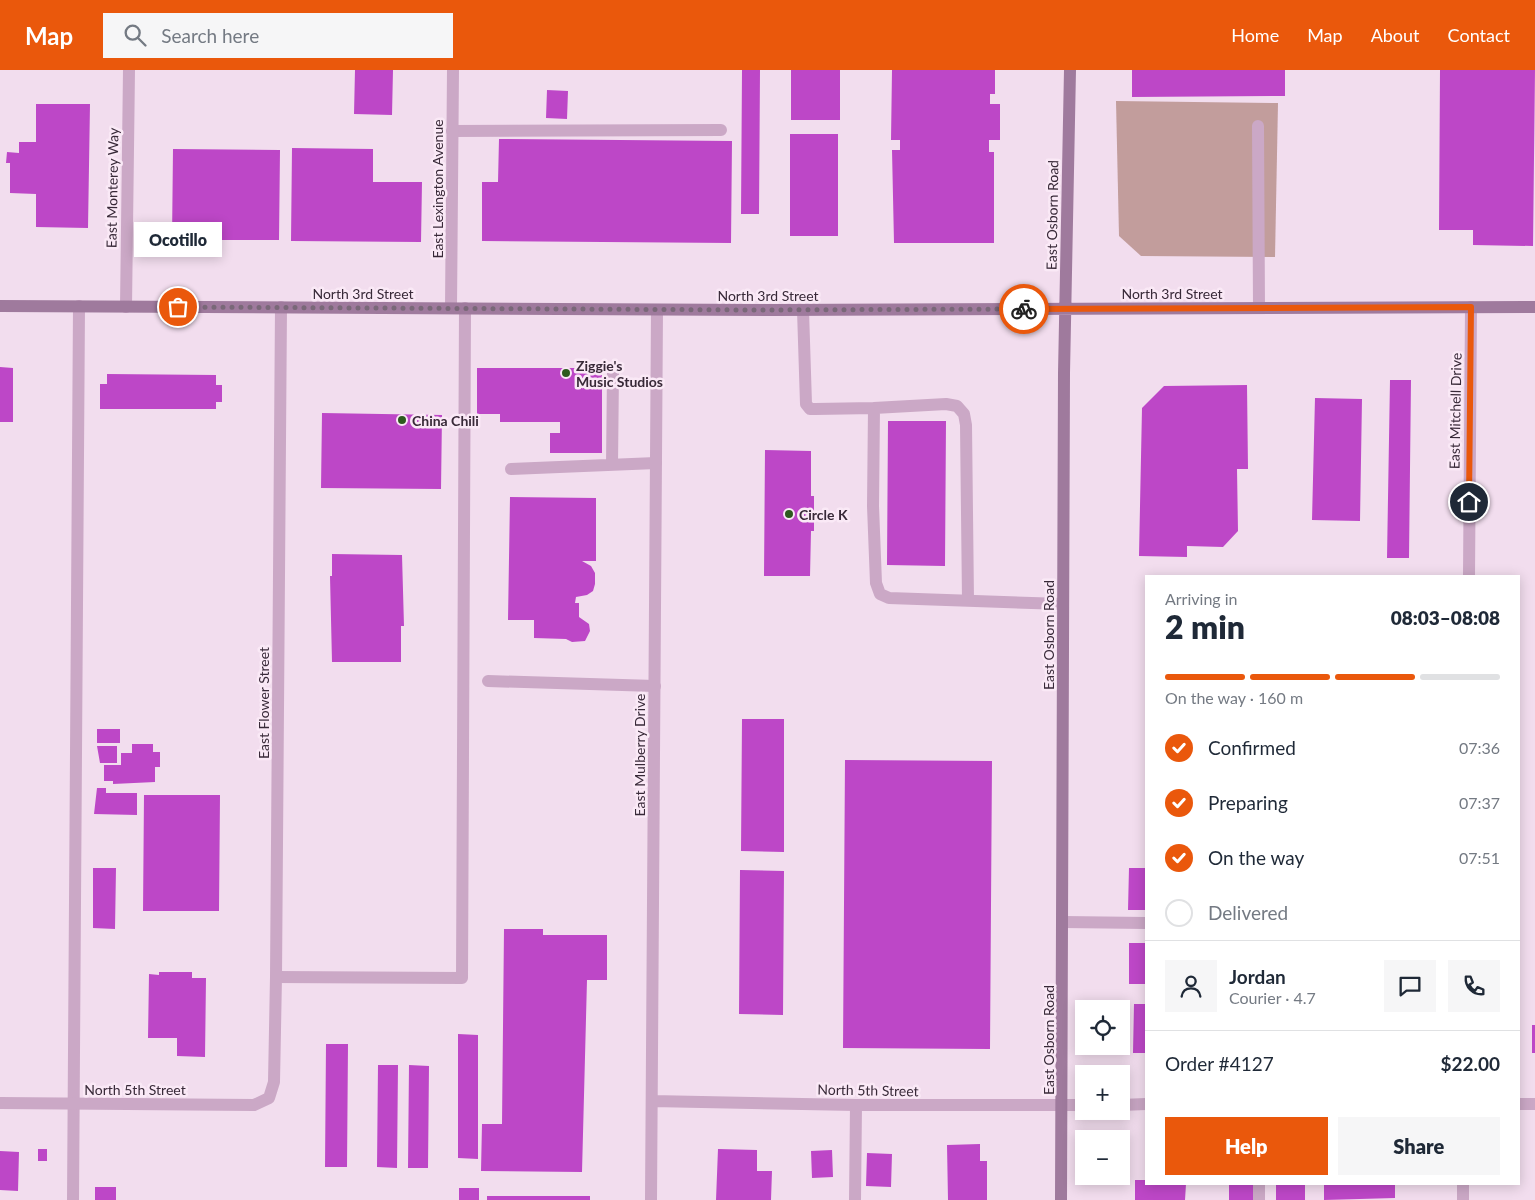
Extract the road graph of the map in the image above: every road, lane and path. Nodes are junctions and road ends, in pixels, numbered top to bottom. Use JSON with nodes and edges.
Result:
{"nodes":[{"id":1,"x":129,"y":70,"type":"edge"},
{"id":2,"x":453,"y":70,"type":"edge"},
{"id":3,"x":1070,"y":70,"type":"edge"},
{"id":4,"x":1258,"y":126,"type":"dead end"},
{"id":5,"x":721,"y":130,"type":"dead end"},
{"id":6,"x":452,"y":131,"type":"junction"},
{"id":7,"x":0,"y":306,"type":"edge"},
{"id":8,"x":79,"y":306,"type":"junction"},
{"id":9,"x":126,"y":307,"type":"junction"},
{"id":10,"x":281,"y":307,"type":"junction"},
{"id":11,"x":1471,"y":307,"type":"junction"},
{"id":12,"x":1535,"y":307,"type":"edge"},
{"id":13,"x":451,"y":308,"type":"junction"},
{"id":14,"x":465,"y":308,"type":"junction"},
{"id":15,"x":1064,"y":308,"type":"junction"},
{"id":16,"x":1259,"y":308,"type":"junction"},
{"id":17,"x":657,"y":310,"type":"junction"},
{"id":18,"x":803,"y":310,"type":"junction"},
{"id":19,"x":613,"y":372,"type":"dead end"},
{"id":20,"x":874,"y":408,"type":"junction"},
{"id":21,"x":656,"y":463,"type":"junction"},
{"id":22,"x":612,"y":464,"type":"junction"},
{"id":23,"x":511,"y":468,"type":"dead end"},
{"id":24,"x":1469,"y":575,"type":"edge"},
{"id":25,"x":968,"y":600,"type":"junction"},
{"id":26,"x":1063,"y":604,"type":"junction"},
{"id":27,"x":488,"y":681,"type":"dead end"},
{"id":28,"x":655,"y":686,"type":"junction"},
{"id":29,"x":1063,"y":922,"type":"junction"},
{"id":30,"x":1145,"y":924,"type":"edge"},
{"id":31,"x":276,"y":977,"type":"junction"},
{"id":32,"x":269,"y":1098,"type":"joint"},
{"id":33,"x":652,"y":1101,"type":"junction"},
{"id":34,"x":0,"y":1103,"type":"edge"},
{"id":35,"x":74,"y":1104,"type":"junction"},
{"id":36,"x":1145,"y":1104,"type":"edge"},
{"id":37,"x":1520,"y":1104,"type":"edge"},
{"id":38,"x":1535,"y":1104,"type":"edge"},
{"id":39,"x":856,"y":1105,"type":"junction"},
{"id":40,"x":1075,"y":1105,"type":"edge"},
{"id":41,"x":1130,"y":1105,"type":"edge"},
{"id":42,"x":1063,"y":1106,"type":"junction"},
{"id":43,"x":1259,"y":1185,"type":"edge"},
{"id":44,"x":1463,"y":1185,"type":"edge"},
{"id":45,"x":73,"y":1200,"type":"edge"},
{"id":46,"x":651,"y":1200,"type":"edge"},
{"id":47,"x":855,"y":1200,"type":"edge"},
{"id":48,"x":1061,"y":1200,"type":"edge"},
{"id":49,"x":1259,"y":1200,"type":"edge"},
{"id":50,"x":1463,"y":1200,"type":"edge"}],
"edges":[{"from":1,"to":9,"type":"street","name":"East Monterey Way"},
{"from":2,"to":6,"type":"street","name":"East Lexington Avenue"},
{"from":3,"to":15,"type":"street","name":"East Osborn Road"},
{"from":4,"to":16,"type":"street"},
{"from":5,"to":6,"type":"street"},
{"from":6,"to":13,"type":"street","name":"East Lexington Avenue"},
{"from":7,"to":8,"type":"street","name":"North 3rd Street"},
{"from":8,"to":9,"type":"street","name":"North 3rd Street"},
{"from":8,"to":35,"type":"street"},
{"from":9,"to":10,"type":"street","name":"North 3rd Street"},
{"from":10,"to":13,"type":"street","name":"North 3rd Street"},
{"from":10,"to":31,"type":"street","name":"East Flower Street"},
{"from":11,"to":12,"type":"street","name":"North 3rd Street"},
{"from":11,"to":16,"type":"street","name":"North 3rd Street"},
{"from":11,"to":24,"type":"street","name":"East Mitchell Drive"},
{"from":13,"to":14,"type":"street","name":"North 3rd Street"},
{"from":14,"to":17,"type":"street","name":"North 3rd Street"},
{"from":14,"to":31,"type":"street"},
{"from":15,"to":16,"type":"street","name":"North 3rd Street"},
{"from":15,"to":18,"type":"street","name":"North 3rd Street"},
{"from":15,"to":26,"type":"street","name":"East Osborn Road"},
{"from":17,"to":18,"type":"street","name":"North 3rd Street"},
{"from":17,"to":21,"type":"street","name":"East Mulberry Drive"},
{"from":18,"to":20,"type":"street"},
{"from":19,"to":22,"type":"street"},
{"from":20,"to":25,"type":"street"},
{"from":20,"to":25,"type":"street"},
{"from":21,"to":22,"type":"street"},
{"from":21,"to":28,"type":"street","name":"East Mulberry Drive"},
{"from":22,"to":23,"type":"street"},
{"from":25,"to":26,"type":"street"},
{"from":26,"to":29,"type":"street","name":"East Osborn Road"},
{"from":27,"to":28,"type":"street"},
{"from":28,"to":33,"type":"street","name":"East Mulberry Drive"},
{"from":29,"to":30,"type":"street"},
{"from":29,"to":42,"type":"street","name":"East Osborn Road"},
{"from":31,"to":32,"type":"street","name":"East Flower Street"},
{"from":32,"to":35,"type":"street","name":"North 5th Street"},
{"from":33,"to":39,"type":"street","name":"North 5th Street"},
{"from":33,"to":46,"type":"street","name":"East Mulberry Drive"},
{"from":34,"to":35,"type":"street","name":"North 5th Street"},
{"from":35,"to":45,"type":"street"},
{"from":36,"to":41,"type":"street"},
{"from":37,"to":38,"type":"street"},
{"from":39,"to":42,"type":"street","name":"North 5th Street"},
{"from":39,"to":47,"type":"street"},
{"from":40,"to":42,"type":"street","name":"North 5th Street"},
{"from":42,"to":48,"type":"street","name":"East Osborn Road"},
{"from":43,"to":49,"type":"street"},
{"from":44,"to":50,"type":"street"}]}
